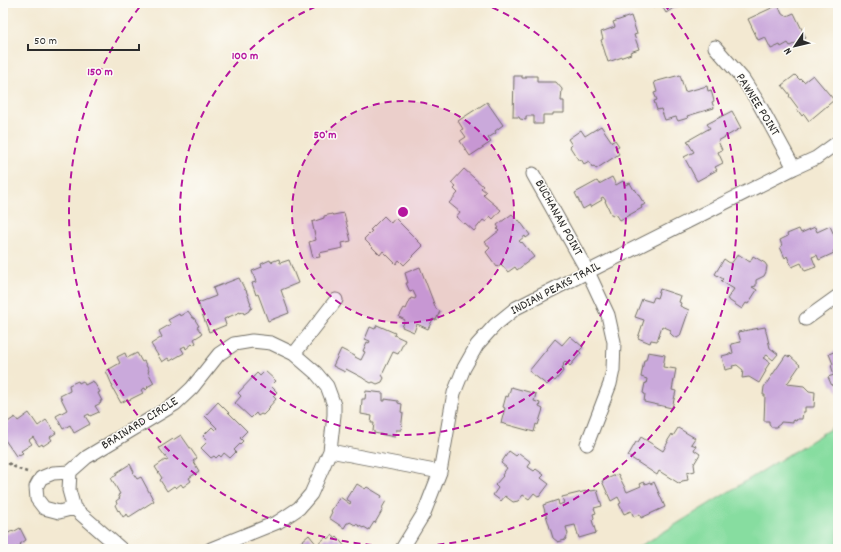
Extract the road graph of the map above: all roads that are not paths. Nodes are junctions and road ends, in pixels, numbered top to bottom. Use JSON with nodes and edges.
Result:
{"nodes":[{"id":1,"x":715,"y":47,"type":"dead end"},
{"id":2,"x":838,"y":142,"type":"edge"},
{"id":3,"x":794,"y":168,"type":"junction"},
{"id":4,"x":533,"y":174,"type":"dead end"},
{"id":5,"x":588,"y":272,"type":"junction"},
{"id":6,"x":838,"y":296,"type":"edge"},
{"id":7,"x":336,"y":300,"type":"dead end"},
{"id":8,"x":806,"y":318,"type":"dead end"},
{"id":9,"x":294,"y":354,"type":"junction"},
{"id":10,"x":587,"y":444,"type":"dead end"},
{"id":11,"x":330,"y":451,"type":"junction"},
{"id":12,"x":70,"y":472,"type":"junction"},
{"id":13,"x":440,"y":472,"type":"junction"},
{"id":14,"x":74,"y":508,"type":"junction"},
{"id":15,"x":121,"y":549,"type":"edge"},
{"id":16,"x":210,"y":549,"type":"edge"},
{"id":17,"x":402,"y":549,"type":"edge"}],
"edges":[{"from":1,"to":3,"type":"street","name":"PAWNEE POINT"},
{"from":2,"to":3,"type":"street","name":"INDIAN PEAKS TRAIL"},
{"from":3,"to":5,"type":"street","name":"INDIAN PEAKS TRAIL"},
{"from":4,"to":5,"type":"street","name":"BUCHANAN POINT"},
{"from":5,"to":10,"type":"street","name":"BUCHANAN POINT"},
{"from":5,"to":13,"type":"street","name":"INDIAN PEAKS TRAIL"},
{"from":6,"to":8,"type":"street"},
{"from":7,"to":9,"type":"street"},
{"from":9,"to":11,"type":"street","name":"BRAINARD CIRCLE"},
{"from":9,"to":12,"type":"street","name":"BRAINARD CIRCLE"},
{"from":11,"to":13,"type":"street"},
{"from":11,"to":16,"type":"street","name":"BRAINARD CIRCLE"},
{"from":12,"to":14,"type":"street"},
{"from":12,"to":14,"type":"street"},
{"from":13,"to":17,"type":"street","name":"INDIAN PEAKS TRAIL"},
{"from":14,"to":15,"type":"street"}]}
